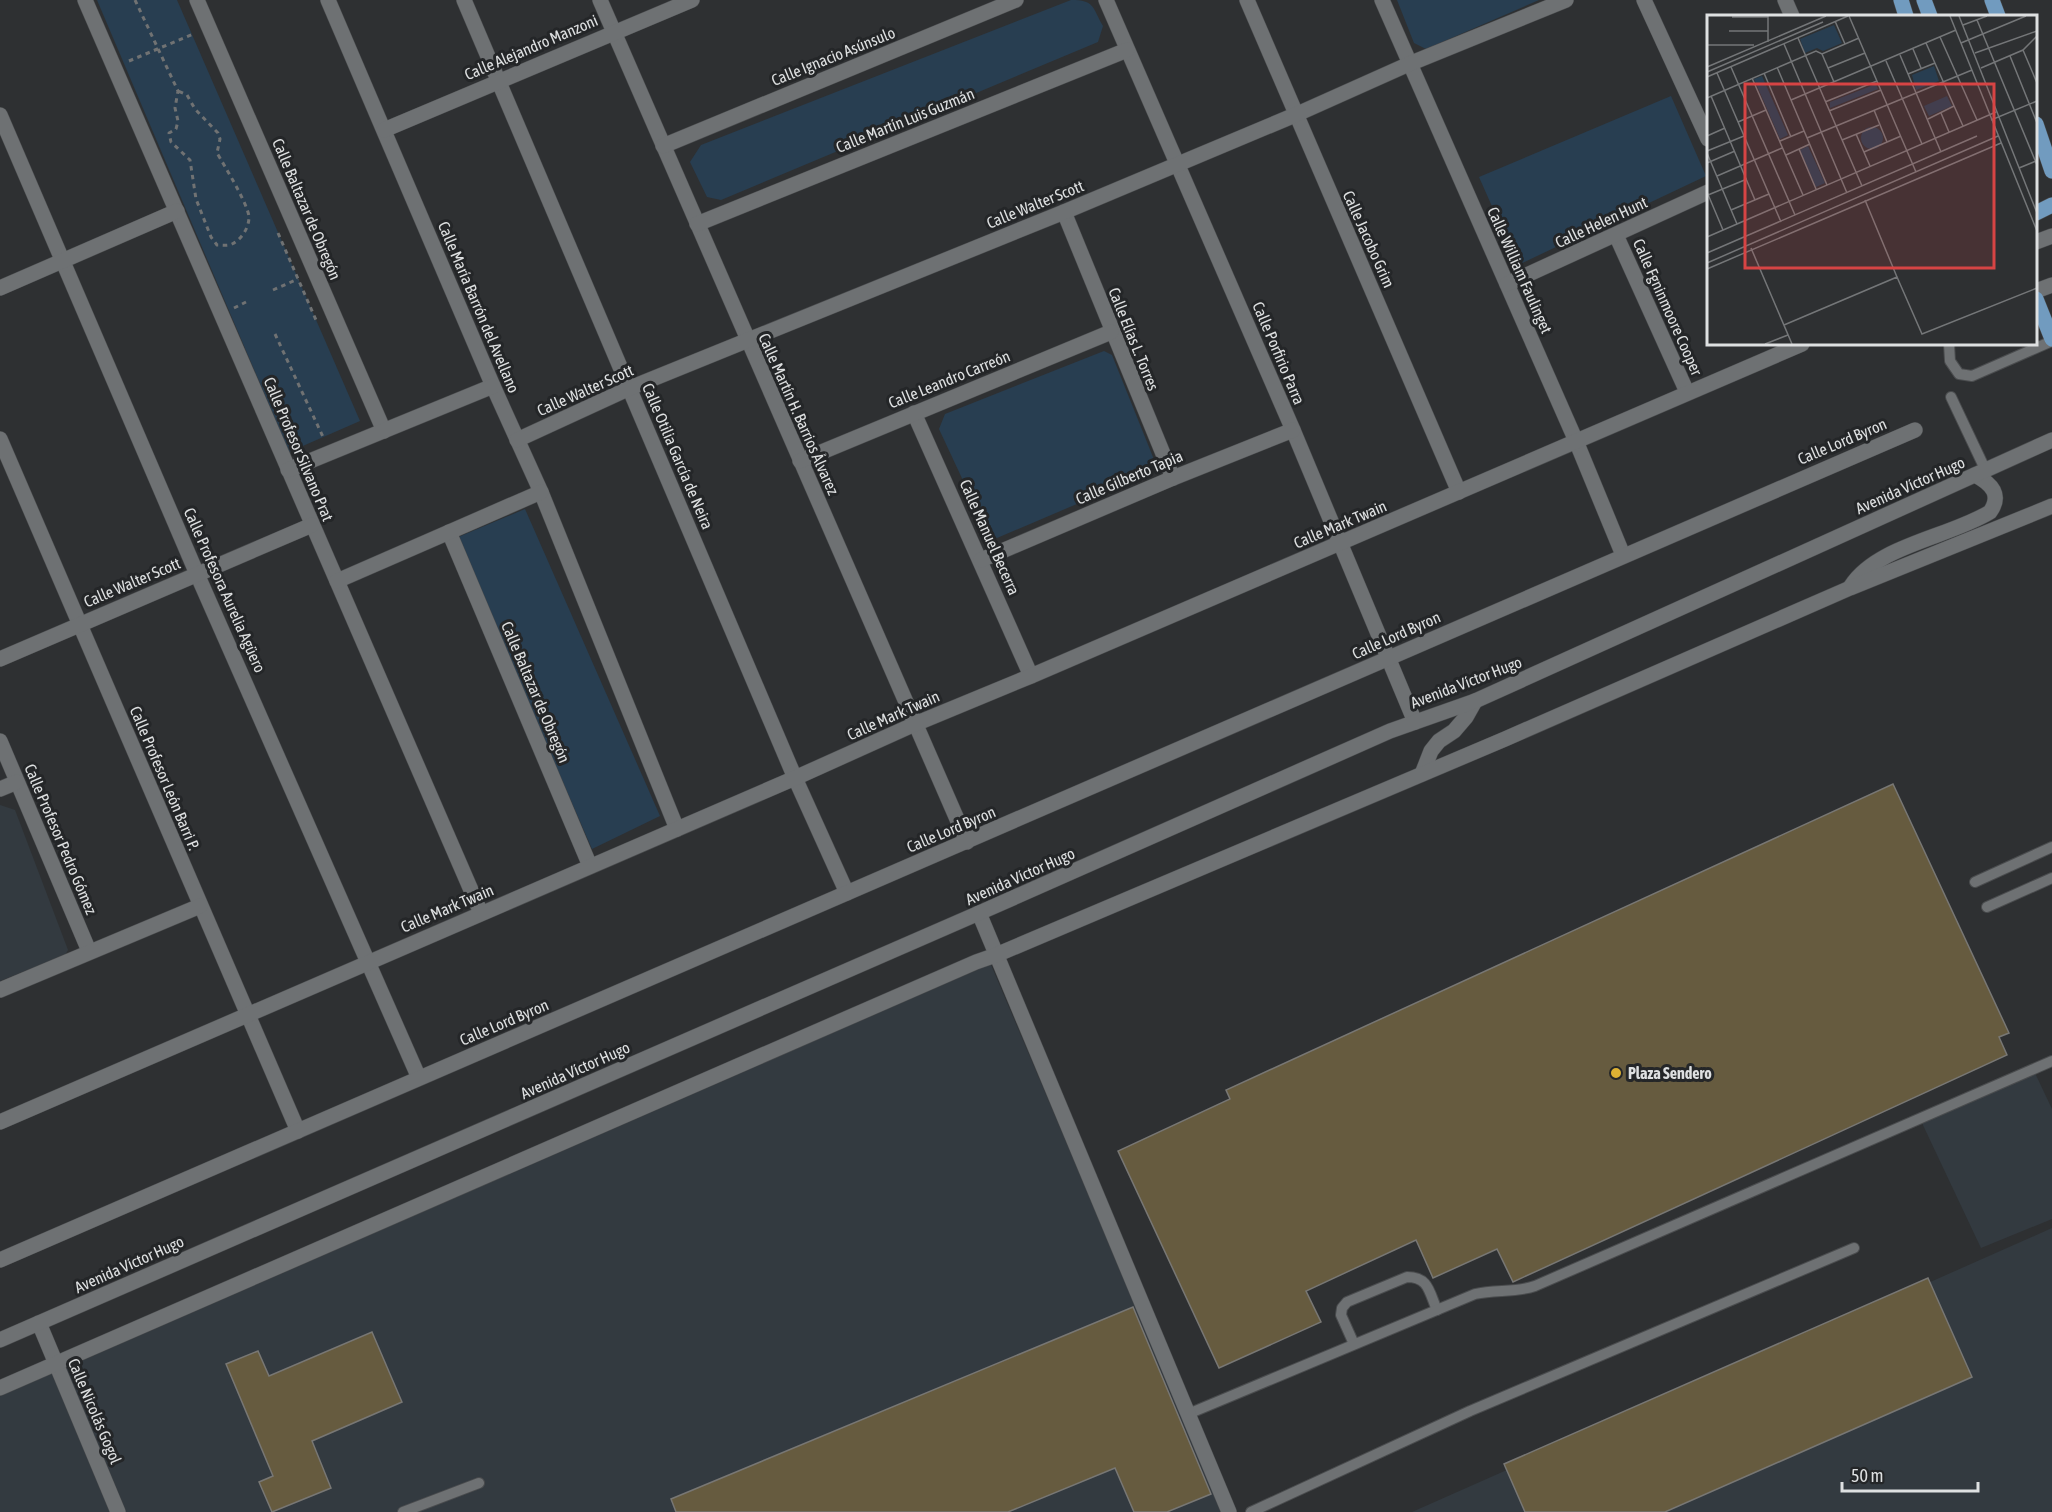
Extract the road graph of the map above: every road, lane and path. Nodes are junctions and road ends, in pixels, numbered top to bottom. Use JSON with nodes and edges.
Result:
{"nodes":[{"id":1,"x":85,"y":0,"type":"edge"},
{"id":2,"x":135,"y":0,"type":"edge"},
{"id":3,"x":197,"y":0,"type":"edge"},
{"id":4,"x":328,"y":0,"type":"edge"},
{"id":5,"x":464,"y":0,"type":"edge"},
{"id":6,"x":600,"y":0,"type":"edge"},
{"id":7,"x":693,"y":0,"type":"edge"},
{"id":8,"x":1016,"y":0,"type":"edge"},
{"id":9,"x":1106,"y":0,"type":"edge"},
{"id":10,"x":1247,"y":0,"type":"edge"},
{"id":11,"x":1382,"y":0,"type":"edge"},
{"id":12,"x":1566,"y":0,"type":"edge"},
{"id":13,"x":1644,"y":0,"type":"edge"},
{"id":14,"x":1785,"y":0,"type":"edge"},
{"id":15,"x":1900,"y":0,"type":"edge"},
{"id":16,"x":1924,"y":0,"type":"edge"},
{"id":17,"x":1992,"y":0,"type":"edge"},
{"id":18,"x":1792,"y":15,"type":"edge"},
{"id":19,"x":1906,"y":15,"type":"edge"},
{"id":20,"x":1930,"y":15,"type":"edge"},
{"id":21,"x":1998,"y":15,"type":"edge"},
{"id":22,"x":189,"y":26,"type":"dead end"},
{"id":23,"x":614,"y":32,"type":"junction"},
{"id":24,"x":158,"y":48,"type":"junction"},
{"id":25,"x":1128,"y":50,"type":"junction"},
{"id":26,"x":123,"y":64,"type":"dead end"},
{"id":27,"x":1409,"y":64,"type":"junction"},
{"id":28,"x":498,"y":80,"type":"junction"},
{"id":29,"x":178,"y":91,"type":"junction"},
{"id":30,"x":0,"y":115,"type":"edge"},
{"id":31,"x":1295,"y":115,"type":"junction"},
{"id":32,"x":2037,"y":127,"type":"edge"},
{"id":33,"x":384,"y":130,"type":"junction"},
{"id":34,"x":1707,"y":137,"type":"edge"},
{"id":35,"x":663,"y":146,"type":"junction"},
{"id":36,"x":1178,"y":164,"type":"junction"},
{"id":37,"x":2052,"y":171,"type":"edge"},
{"id":38,"x":1707,"y":192,"type":"edge"},
{"id":39,"x":2052,"y":205,"type":"edge"},
{"id":40,"x":177,"y":211,"type":"junction"},
{"id":41,"x":1064,"y":212,"type":"junction"},
{"id":42,"x":2037,"y":212,"type":"edge"},
{"id":43,"x":697,"y":224,"type":"junction"},
{"id":44,"x":275,"y":226,"type":"dead end"},
{"id":45,"x":1616,"y":235,"type":"junction"},
{"id":46,"x":2052,"y":236,"type":"edge"},
{"id":47,"x":2037,"y":242,"type":"edge"},
{"id":48,"x":63,"y":260,"type":"junction"},
{"id":49,"x":298,"y":279,"type":"junction"},
{"id":50,"x":1507,"y":284,"type":"junction"},
{"id":51,"x":2052,"y":285,"type":"edge"},
{"id":52,"x":0,"y":288,"type":"edge"},
{"id":53,"x":273,"y":290,"type":"dead end"},
{"id":54,"x":2037,"y":291,"type":"edge"},
{"id":55,"x":2037,"y":302,"type":"edge"},
{"id":56,"x":317,"y":323,"type":"dead end"},
{"id":57,"x":1111,"y":332,"type":"junction"},
{"id":58,"x":275,"y":334,"type":"dead end"},
{"id":59,"x":747,"y":340,"type":"junction"},
{"id":60,"x":2052,"y":340,"type":"edge"},
{"id":61,"x":1800,"y":345,"type":"edge"},
{"id":62,"x":1948,"y":345,"type":"edge"},
{"id":63,"x":493,"y":386,"type":"junction"},
{"id":64,"x":630,"y":388,"type":"junction"},
{"id":65,"x":1687,"y":392,"type":"junction"},
{"id":66,"x":1951,"y":397,"type":"dead end"},
{"id":67,"x":914,"y":413,"type":"junction"},
{"id":68,"x":1293,"y":430,"type":"junction"},
{"id":69,"x":1915,"y":430,"type":"dead end"},
{"id":70,"x":384,"y":431,"type":"junction"},
{"id":71,"x":333,"y":435,"type":"dead end"},
{"id":72,"x":324,"y":439,"type":"junction"},
{"id":73,"x":0,"y":440,"type":"edge"},
{"id":74,"x":517,"y":440,"type":"junction"},
{"id":75,"x":2052,"y":440,"type":"edge"},
{"id":76,"x":1576,"y":441,"type":"junction"},
{"id":77,"x":315,"y":442,"type":"dead end"},
{"id":78,"x":800,"y":461,"type":"junction"},
{"id":79,"x":288,"y":470,"type":"junction"},
{"id":80,"x":1981,"y":473,"type":"junction"},
{"id":81,"x":1173,"y":478,"type":"junction"},
{"id":82,"x":541,"y":492,"type":"junction"},
{"id":83,"x":1460,"y":492,"type":"junction"},
{"id":84,"x":2052,"y":506,"type":"edge"},
{"id":85,"x":312,"y":525,"type":"junction"},
{"id":86,"x":449,"y":532,"type":"junction"},
{"id":87,"x":1340,"y":543,"type":"junction"},
{"id":88,"x":1623,"y":555,"type":"junction"},
{"id":89,"x":981,"y":560,"type":"junction"},
{"id":90,"x":198,"y":574,"type":"junction"},
{"id":91,"x":337,"y":581,"type":"junction"},
{"id":92,"x":1850,"y":588,"type":"junction"},
{"id":93,"x":80,"y":624,"type":"junction"},
{"id":94,"x":1389,"y":658,"type":"junction"},
{"id":95,"x":0,"y":659,"type":"edge"},
{"id":96,"x":1031,"y":676,"type":"junction"},
{"id":97,"x":1475,"y":701,"type":"junction"},
{"id":98,"x":1415,"y":722,"type":"junction"},
{"id":99,"x":915,"y":724,"type":"junction"},
{"id":100,"x":0,"y":741,"type":"edge"},
{"id":101,"x":1422,"y":774,"type":"junction"},
{"id":102,"x":795,"y":778,"type":"junction"},
{"id":103,"x":17,"y":782,"type":"junction"},
{"id":104,"x":0,"y":789,"type":"edge"},
{"id":105,"x":677,"y":829,"type":"junction"},
{"id":106,"x":967,"y":842,"type":"junction"},
{"id":107,"x":2052,"y":847,"type":"edge"},
{"id":108,"x":590,"y":866,"type":"junction"},
{"id":109,"x":2052,"y":878,"type":"edge"},
{"id":110,"x":1975,"y":882,"type":"dead end"},
{"id":111,"x":847,"y":893,"type":"junction"},
{"id":112,"x":200,"y":906,"type":"junction"},
{"id":113,"x":1987,"y":907,"type":"dead end"},
{"id":114,"x":481,"y":913,"type":"junction"},
{"id":115,"x":979,"y":914,"type":"junction"},
{"id":116,"x":89,"y":951,"type":"junction"},
{"id":117,"x":996,"y":955,"type":"junction"},
{"id":118,"x":369,"y":961,"type":"junction"},
{"id":119,"x":0,"y":990,"type":"edge"},
{"id":120,"x":248,"y":1014,"type":"junction"},
{"id":121,"x":2052,"y":1061,"type":"edge"},
{"id":122,"x":419,"y":1078,"type":"junction"},
{"id":123,"x":0,"y":1122,"type":"edge"},
{"id":124,"x":298,"y":1131,"type":"junction"},
{"id":125,"x":1854,"y":1248,"type":"dead end"},
{"id":126,"x":0,"y":1260,"type":"edge"},
{"id":127,"x":1437,"y":1310,"type":"junction"},
{"id":128,"x":39,"y":1323,"type":"junction"},
{"id":129,"x":0,"y":1340,"type":"edge"},
{"id":130,"x":1354,"y":1344,"type":"junction"},
{"id":131,"x":56,"y":1365,"type":"junction"},
{"id":132,"x":0,"y":1389,"type":"edge"},
{"id":133,"x":1188,"y":1414,"type":"junction"},
{"id":134,"x":479,"y":1483,"type":"dead end"},
{"id":135,"x":118,"y":1512,"type":"edge"},
{"id":136,"x":403,"y":1512,"type":"edge"},
{"id":137,"x":1229,"y":1512,"type":"edge"},
{"id":138,"x":1251,"y":1512,"type":"edge"}],
"edges":[{"from":1,"to":40,"type":"street","name":"Calle Profesor Silvano Prat"},
{"from":2,"to":24,"type":"path"},
{"from":3,"to":70,"type":"street","name":"Calle Baltazar de Obregón"},
{"from":4,"to":33,"type":"street","name":"Calle María Barrón del Avellano"},
{"from":5,"to":28,"type":"street","name":"Calle Otilia García de Neira"},
{"from":6,"to":23,"type":"street","name":"Calle Martín H. Barrios Álvarez"},
{"from":7,"to":23,"type":"street","name":"Calle Alejandro Manzoni"},
{"from":8,"to":35,"type":"street","name":"Calle Ignacio Asúnsulo"},
{"from":9,"to":25,"type":"street","name":"Calle Porfirio Parra"},
{"from":10,"to":31,"type":"street","name":"Calle Jacobo Grim"},
{"from":11,"to":27,"type":"street","name":"Calle William Faulinget"},
{"from":12,"to":27,"type":"street","name":"Calle Walter Scott"},
{"from":13,"to":34,"type":"street"},
{"from":14,"to":18,"type":"street"},
{"from":15,"to":19,"type":"main road"},
{"from":16,"to":20,"type":"main road"},
{"from":17,"to":21,"type":"main road"},
{"from":22,"to":24,"type":"path"},
{"from":23,"to":28,"type":"street","name":"Calle Alejandro Manzoni"},
{"from":23,"to":35,"type":"street","name":"Calle Martín H. Barrios Álvarez"},
{"from":24,"to":26,"type":"path"},
{"from":24,"to":29,"type":"path"},
{"from":25,"to":36,"type":"street","name":"Calle Porfirio Parra"},
{"from":25,"to":43,"type":"street","name":"Calle Martín Luis Guzmán"},
{"from":27,"to":31,"type":"street","name":"Calle Walter Scott"},
{"from":27,"to":50,"type":"street","name":"Calle William Faulinget"},
{"from":28,"to":33,"type":"street","name":"Calle Alejandro Manzoni"},
{"from":28,"to":64,"type":"street","name":"Calle Otilia García de Neira"},
{"from":29,"to":29,"type":"path"},
{"from":30,"to":48,"type":"street","name":"Calle Profesora Aurelia Agüero"},
{"from":31,"to":36,"type":"street","name":"Calle Walter Scott"},
{"from":31,"to":83,"type":"street","name":"Calle Jacobo Grim"},
{"from":32,"to":37,"type":"main road"},
{"from":33,"to":63,"type":"street","name":"Calle María Barrón del Avellano"},
{"from":35,"to":43,"type":"street","name":"Calle Martín H. Barrios Álvarez"},
{"from":36,"to":41,"type":"street","name":"Calle Walter Scott"},
{"from":36,"to":68,"type":"street","name":"Calle Porfirio Parra"},
{"from":38,"to":45,"type":"street","name":"Calle Helen Hunt"},
{"from":39,"to":42,"type":"main road"},
{"from":40,"to":48,"type":"street"},
{"from":40,"to":79,"type":"street","name":"Calle Profesor Silvano Prat"},
{"from":41,"to":57,"type":"street","name":"Calle Elías L. Torres"},
{"from":41,"to":59,"type":"street","name":"Calle Walter Scott"},
{"from":43,"to":59,"type":"street","name":"Calle Martín H. Barrios Álvarez"},
{"from":44,"to":49,"type":"path"},
{"from":45,"to":50,"type":"street","name":"Calle Helen Hunt"},
{"from":45,"to":65,"type":"street","name":"Calle Fgninmoore Cooper"},
{"from":46,"to":47,"type":"street"},
{"from":48,"to":52,"type":"street"},
{"from":48,"to":90,"type":"street","name":"Calle Profesora Aurelia Agüero"},
{"from":49,"to":53,"type":"path"},
{"from":49,"to":56,"type":"path"},
{"from":50,"to":76,"type":"street","name":"Calle William Faulinget"},
{"from":51,"to":54,"type":"street"},
{"from":55,"to":60,"type":"main road"},
{"from":57,"to":67,"type":"street","name":"Calle Leandro Carreón"},
{"from":57,"to":81,"type":"street","name":"Calle Elías L. Torres"},
{"from":58,"to":72,"type":"path"},
{"from":59,"to":64,"type":"street","name":"Calle Walter Scott"},
{"from":59,"to":78,"type":"street","name":"Calle Martín H. Barrios Álvarez"},
{"from":60,"to":62,"type":"lane"},
{"from":61,"to":65,"type":"street","name":"Calle Mark Twain"},
{"from":63,"to":70,"type":"street"},
{"from":63,"to":74,"type":"street","name":"Calle María Barrón del Avellano"},
{"from":64,"to":74,"type":"street","name":"Calle Walter Scott"},
{"from":64,"to":102,"type":"street","name":"Calle Otilia García de Neira"},
{"from":65,"to":76,"type":"street","name":"Calle Mark Twain"},
{"from":66,"to":80,"type":"lane"},
{"from":67,"to":78,"type":"street","name":"Calle Leandro Carreón"},
{"from":67,"to":89,"type":"street","name":"Calle Manuel Becerra"},
{"from":68,"to":81,"type":"street","name":"Calle Gilberto Tapia"},
{"from":68,"to":87,"type":"street","name":"Calle Porfirio Parra"},
{"from":69,"to":88,"type":"street","name":"Calle Lord Byron"},
{"from":70,"to":79,"type":"street"},
{"from":71,"to":72,"type":"path"},
{"from":72,"to":77,"type":"path"},
{"from":73,"to":93,"type":"street","name":"Calle Profesor León Barri P."},
{"from":74,"to":82,"type":"street","name":"Calle María Barrón del Avellano"},
{"from":75,"to":80,"type":"street","name":"Avenida Víctor Hugo"},
{"from":76,"to":83,"type":"street","name":"Calle Mark Twain"},
{"from":76,"to":88,"type":"street","name":"Calle William Faulinget"},
{"from":78,"to":99,"type":"street","name":"Calle Martín H. Barrios Álvarez"},
{"from":79,"to":85,"type":"street","name":"Calle Profesor Silvano Prat"},
{"from":80,"to":92,"type":"street"},
{"from":80,"to":97,"type":"street","name":"Avenida Víctor Hugo"},
{"from":81,"to":89,"type":"street","name":"Calle Gilberto Tapia"},
{"from":82,"to":86,"type":"street"},
{"from":82,"to":105,"type":"street","name":"Calle María Barrón del Avellano"},
{"from":83,"to":87,"type":"street","name":"Calle Mark Twain"},
{"from":84,"to":92,"type":"street"},
{"from":85,"to":90,"type":"street","name":"Calle Walter Scott"},
{"from":85,"to":91,"type":"street","name":"Calle Profesor Silvano Prat"},
{"from":86,"to":91,"type":"street"},
{"from":86,"to":108,"type":"street","name":"Calle Baltazar de Obregón"},
{"from":87,"to":94,"type":"street","name":"Calle Porfirio Parra"},
{"from":87,"to":96,"type":"street","name":"Calle Mark Twain"},
{"from":88,"to":94,"type":"street","name":"Calle Lord Byron"},
{"from":89,"to":96,"type":"street","name":"Calle Manuel Becerra"},
{"from":90,"to":93,"type":"street","name":"Calle Walter Scott"},
{"from":90,"to":118,"type":"street","name":"Calle Profesora Aurelia Agüero"},
{"from":91,"to":114,"type":"street","name":"Calle Profesor Silvano Prat"},
{"from":92,"to":101,"type":"street"},
{"from":93,"to":95,"type":"street","name":"Calle Walter Scott"},
{"from":93,"to":112,"type":"street","name":"Calle Profesor León Barri P."},
{"from":94,"to":98,"type":"street","name":"Calle Porfirio Parra"},
{"from":94,"to":106,"type":"street","name":"Calle Lord Byron"},
{"from":96,"to":99,"type":"street","name":"Calle Mark Twain"},
{"from":97,"to":98,"type":"street","name":"Avenida Víctor Hugo"},
{"from":97,"to":101,"type":"street"},
{"from":98,"to":115,"type":"street","name":"Avenida Víctor Hugo"},
{"from":99,"to":102,"type":"street","name":"Calle Mark Twain"},
{"from":99,"to":106,"type":"street","name":"Calle Martín H. Barrios Álvarez"},
{"from":100,"to":103,"type":"street","name":"Calle Profesor Pedro Gómez"},
{"from":101,"to":117,"type":"street"},
{"from":102,"to":105,"type":"street","name":"Calle Mark Twain"},
{"from":102,"to":111,"type":"street","name":"Calle Otilia García de Neira"},
{"from":103,"to":104,"type":"street"},
{"from":103,"to":116,"type":"street","name":"Calle Profesor Pedro Gómez"},
{"from":105,"to":108,"type":"street","name":"Calle Mark Twain"},
{"from":106,"to":111,"type":"street","name":"Calle Lord Byron"},
{"from":107,"to":110,"type":"lane"},
{"from":108,"to":114,"type":"street","name":"Calle Mark Twain"},
{"from":109,"to":113,"type":"lane"},
{"from":111,"to":122,"type":"street","name":"Calle Lord Byron"},
{"from":112,"to":116,"type":"street"},
{"from":112,"to":120,"type":"street","name":"Calle Profesor León Barri P."},
{"from":114,"to":118,"type":"street","name":"Calle Mark Twain"},
{"from":115,"to":117,"type":"street"},
{"from":115,"to":128,"type":"street","name":"Avenida Víctor Hugo"},
{"from":116,"to":119,"type":"street"},
{"from":117,"to":131,"type":"street"},
{"from":117,"to":133,"type":"street"},
{"from":118,"to":120,"type":"street","name":"Calle Mark Twain"},
{"from":118,"to":122,"type":"street","name":"Calle Profesora Aurelia Agüero"},
{"from":120,"to":123,"type":"street","name":"Calle Mark Twain"},
{"from":120,"to":124,"type":"street","name":"Calle Profesor León Barri P."},
{"from":121,"to":127,"type":"lane"},
{"from":122,"to":124,"type":"street","name":"Calle Lord Byron"},
{"from":124,"to":126,"type":"street","name":"Calle Lord Byron"},
{"from":125,"to":138,"type":"lane"},
{"from":127,"to":130,"type":"lane"},
{"from":127,"to":130,"type":"lane"},
{"from":128,"to":129,"type":"street","name":"Avenida Víctor Hugo"},
{"from":128,"to":131,"type":"street","name":"Calle Nicolás Gogol"},
{"from":130,"to":133,"type":"lane"},
{"from":131,"to":132,"type":"street"},
{"from":131,"to":135,"type":"street","name":"Calle Nicolás Gogol"},
{"from":133,"to":137,"type":"street"},
{"from":134,"to":136,"type":"lane"}]}
